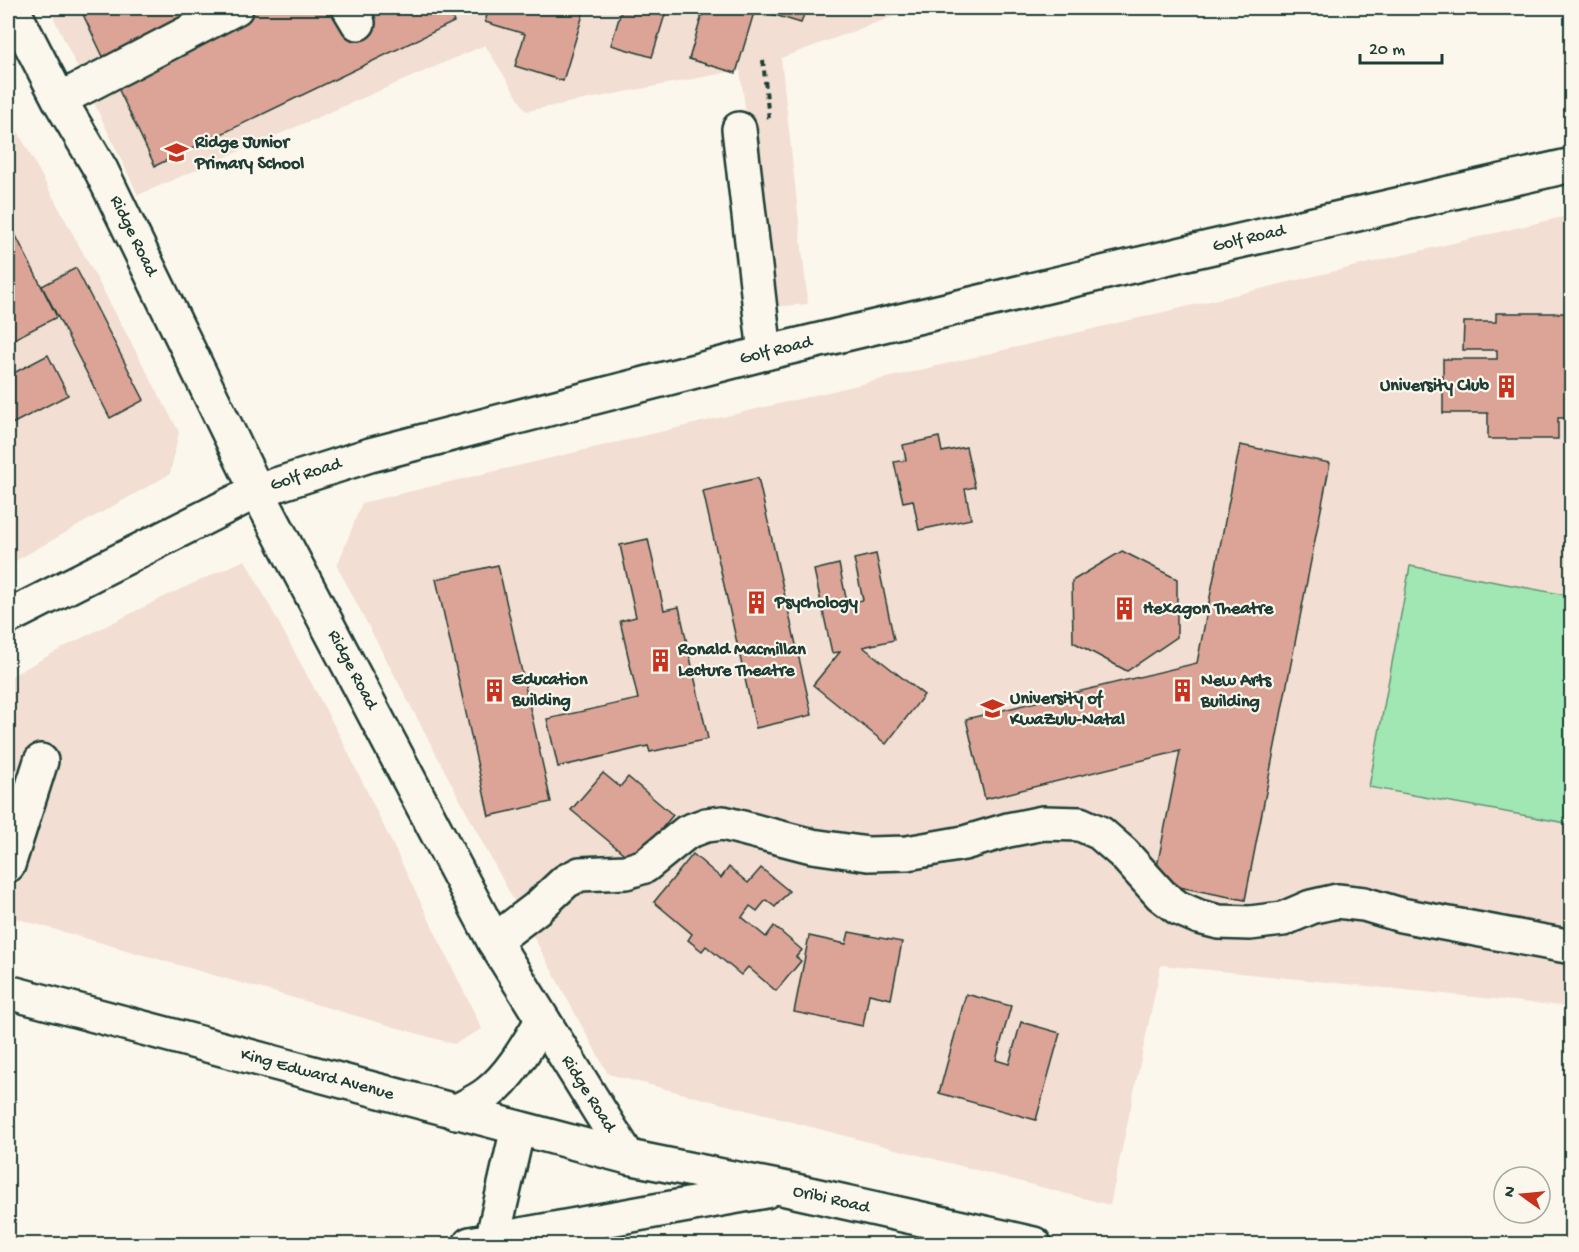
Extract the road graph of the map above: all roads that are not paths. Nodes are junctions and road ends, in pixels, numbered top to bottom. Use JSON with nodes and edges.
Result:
{"nodes":[{"id":1,"x":12,"y":8,"type":"edge"},
{"id":2,"x":37,"y":8,"type":"edge"},
{"id":3,"x":236,"y":8,"type":"edge"},
{"id":4,"x":74,"y":92,"type":"junction"},
{"id":5,"x":739,"y":129,"type":"dead end"},
{"id":6,"x":1572,"y":165,"type":"edge"},
{"id":7,"x":100,"y":170,"type":"junction"},
{"id":8,"x":765,"y":353,"type":"junction"},
{"id":9,"x":257,"y":491,"type":"junction"},
{"id":10,"x":8,"y":617,"type":"edge"},
{"id":11,"x":41,"y":761,"type":"dead end"},
{"id":12,"x":8,"y":865,"type":"edge"},
{"id":13,"x":494,"y":941,"type":"junction"},
{"id":14,"x":1572,"y":947,"type":"edge"},
{"id":15,"x":8,"y":992,"type":"edge"},
{"id":16,"x":542,"y":1021,"type":"junction"},
{"id":17,"x":455,"y":1112,"type":"junction"},
{"id":18,"x":518,"y":1128,"type":"junction"},
{"id":19,"x":628,"y":1157,"type":"junction"},
{"id":20,"x":782,"y":1188,"type":"junction"},
{"id":21,"x":593,"y":1234,"type":"edge"},
{"id":22,"x":481,"y":1243,"type":"edge"},
{"id":23,"x":1034,"y":1245,"type":"edge"}],
"edges":[{"from":1,"to":7,"type":"street","name":"Ridge Road"},
{"from":2,"to":4,"type":"street","name":"Ridge Road"},
{"from":3,"to":4,"type":"street"},
{"from":4,"to":7,"type":"street","name":"Ridge Road"},
{"from":5,"to":8,"type":"street"},
{"from":6,"to":8,"type":"street","name":"Golf Road"},
{"from":7,"to":9,"type":"street","name":"Ridge Road"},
{"from":8,"to":9,"type":"street","name":"Golf Road"},
{"from":9,"to":10,"type":"street","name":"Golf Road"},
{"from":9,"to":13,"type":"street","name":"Ridge Road"},
{"from":11,"to":12,"type":"street"},
{"from":13,"to":14,"type":"street"},
{"from":13,"to":16,"type":"street","name":"Ridge Road"},
{"from":15,"to":17,"type":"street","name":"King Edward Avenue"},
{"from":16,"to":17,"type":"street"},
{"from":16,"to":19,"type":"street","name":"Ridge Road"},
{"from":17,"to":18,"type":"street","name":"King Edward Avenue"},
{"from":18,"to":19,"type":"street","name":"King Edward Avenue"},
{"from":18,"to":22,"type":"street"},
{"from":19,"to":20,"type":"street","name":"Oribi Road"},
{"from":20,"to":21,"type":"street"},
{"from":20,"to":23,"type":"street","name":"Oribi Road"},
{"from":21,"to":22,"type":"street"}]}
